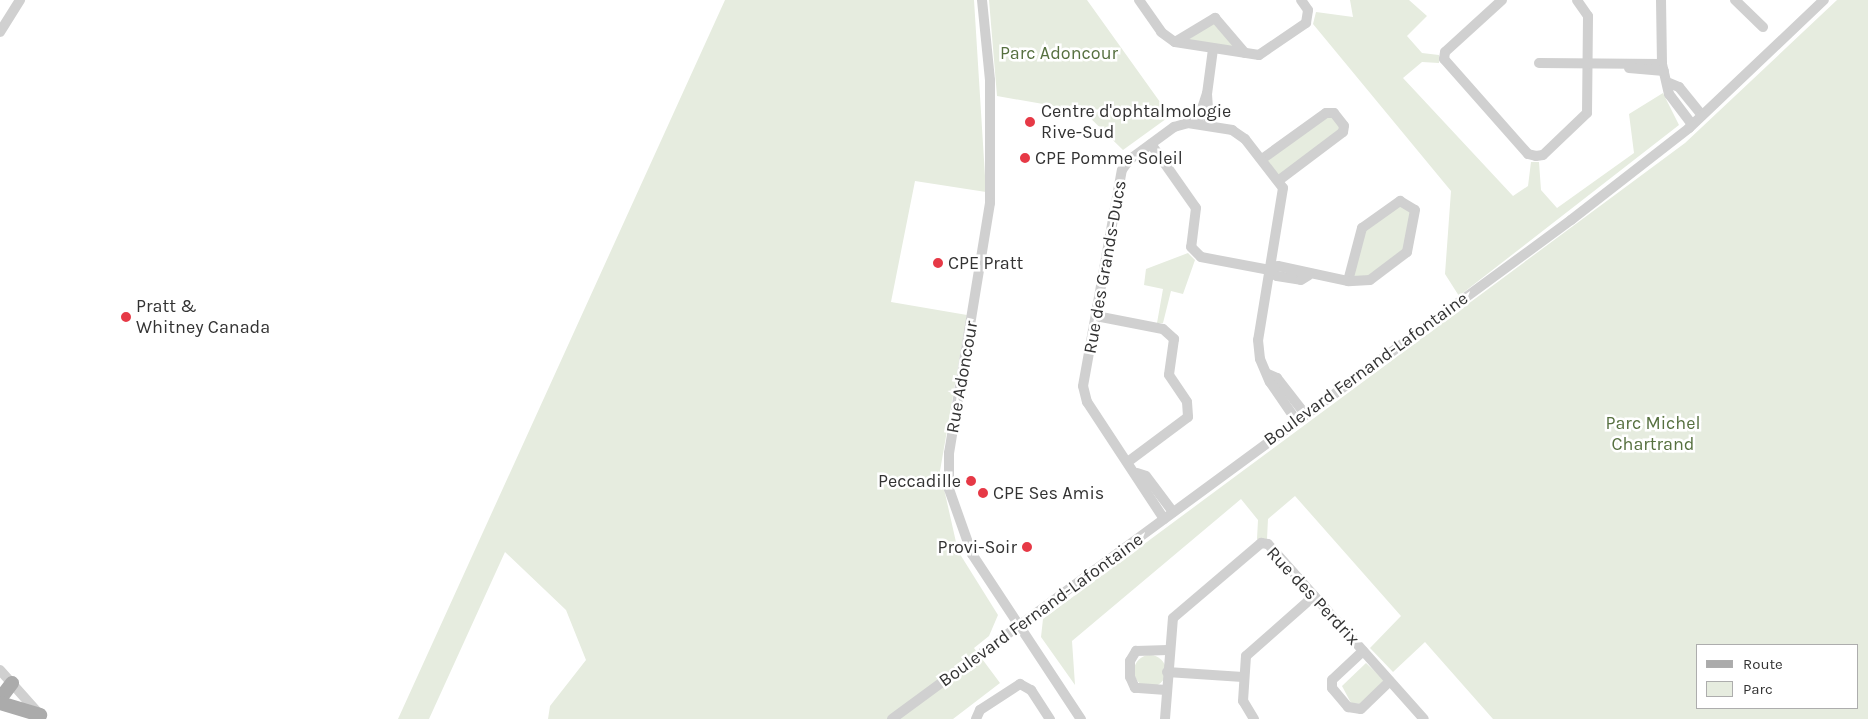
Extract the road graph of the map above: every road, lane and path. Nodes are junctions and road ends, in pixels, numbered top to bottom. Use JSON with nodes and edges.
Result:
{"nodes":[{"id":1,"x":20,"y":0,"type":"edge"},
{"id":2,"x":982,"y":0,"type":"edge"},
{"id":3,"x":1139,"y":0,"type":"edge"},
{"id":4,"x":1301,"y":0,"type":"edge"},
{"id":5,"x":1502,"y":0,"type":"edge"},
{"id":6,"x":1577,"y":0,"type":"edge"},
{"id":7,"x":1661,"y":0,"type":"edge"},
{"id":8,"x":1735,"y":0,"type":"edge"},
{"id":9,"x":1824,"y":0,"type":"edge"},
{"id":10,"x":1763,"y":27,"type":"dead end"},
{"id":11,"x":0,"y":32,"type":"edge"},
{"id":12,"x":1175,"y":42,"type":"junction"},
{"id":13,"x":1213,"y":49,"type":"junction"},
{"id":14,"x":1245,"y":54,"type":"junction"},
{"id":15,"x":1539,"y":63,"type":"dead end"},
{"id":16,"x":1588,"y":64,"type":"junction"},
{"id":17,"x":1663,"y":68,"type":"junction"},
{"id":18,"x":1669,"y":83,"type":"junction"},
{"id":19,"x":1207,"y":94,"type":"junction"},
{"id":20,"x":1702,"y":115,"type":"junction"},
{"id":21,"x":1197,"y":124,"type":"junction"},
{"id":22,"x":1692,"y":124,"type":"junction"},
{"id":23,"x":1209,"y":126,"type":"junction"},
{"id":24,"x":1151,"y":144,"type":"junction"},
{"id":25,"x":1262,"y":159,"type":"junction"},
{"id":26,"x":1278,"y":181,"type":"junction"},
{"id":27,"x":1270,"y":270,"type":"junction"},
{"id":28,"x":1348,"y":281,"type":"junction"},
{"id":29,"x":1096,"y":316,"type":"junction"},
{"id":30,"x":1268,"y":374,"type":"junction"},
{"id":31,"x":1305,"y":414,"type":"junction"},
{"id":32,"x":1296,"y":420,"type":"junction"},
{"id":33,"x":1129,"y":461,"type":"junction"},
{"id":34,"x":1137,"y":473,"type":"junction"},
{"id":35,"x":1174,"y":512,"type":"junction"},
{"id":36,"x":1164,"y":518,"type":"junction"},
{"id":37,"x":1314,"y":596,"type":"junction"},
{"id":38,"x":1020,"y":627,"type":"junction"},
{"id":39,"x":1168,"y":650,"type":"junction"},
{"id":40,"x":1363,"y":650,"type":"junction"},
{"id":41,"x":0,"y":670,"type":"edge"},
{"id":42,"x":1168,"y":672,"type":"junction"},
{"id":43,"x":1243,"y":677,"type":"junction"},
{"id":44,"x":1390,"y":681,"type":"junction"},
{"id":45,"x":6,"y":686,"type":"edge"},
{"id":46,"x":1166,"y":690,"type":"junction"},
{"id":47,"x":0,"y":701,"type":"edge"},
{"id":48,"x":42,"y":717,"type":"edge"},
{"id":49,"x":892,"y":719,"type":"edge"},
{"id":50,"x":976,"y":719,"type":"edge"},
{"id":51,"x":1050,"y":719,"type":"edge"},
{"id":52,"x":1080,"y":719,"type":"edge"},
{"id":53,"x":1165,"y":719,"type":"edge"},
{"id":54,"x":1254,"y":719,"type":"edge"},
{"id":55,"x":1424,"y":719,"type":"edge"}],
"edges":[{"from":1,"to":11,"type":"street"},
{"from":2,"to":38,"type":"street","name":"Rue Adoncour"},
{"from":3,"to":12,"type":"street"},
{"from":4,"to":14,"type":"street"},
{"from":5,"to":16,"type":"street"},
{"from":6,"to":16,"type":"street"},
{"from":7,"to":17,"type":"street"},
{"from":8,"to":10,"type":"street"},
{"from":9,"to":20,"type":"street","name":"Boulevard Fernand-Lafontaine"},
{"from":12,"to":13,"type":"street"},
{"from":12,"to":14,"type":"street"},
{"from":13,"to":14,"type":"street"},
{"from":13,"to":19,"type":"street"},
{"from":15,"to":16,"type":"street"},
{"from":16,"to":17,"type":"street"},
{"from":17,"to":18,"type":"street"},
{"from":18,"to":20,"type":"street"},
{"from":18,"to":22,"type":"street"},
{"from":19,"to":21,"type":"street"},
{"from":19,"to":23,"type":"street"},
{"from":20,"to":22,"type":"street","name":"Boulevard Fernand-Lafontaine"},
{"from":21,"to":23,"type":"street","name":"Rue des Grands-Ducs"},
{"from":21,"to":24,"type":"street","name":"Rue des Grands-Ducs"},
{"from":22,"to":31,"type":"street","name":"Boulevard Fernand-Lafontaine"},
{"from":23,"to":25,"type":"street","name":"Rue des Grands-Ducs"},
{"from":24,"to":27,"type":"street"},
{"from":24,"to":29,"type":"street","name":"Rue des Grands-Ducs"},
{"from":25,"to":26,"type":"street","name":"Rue des Grands-Ducs"},
{"from":25,"to":26,"type":"street"},
{"from":26,"to":27,"type":"street","name":"Rue des Grands-Ducs"},
{"from":27,"to":28,"type":"street"},
{"from":27,"to":30,"type":"street","name":"Rue des Grands-Ducs"},
{"from":28,"to":28,"type":"street"},
{"from":29,"to":33,"type":"street","name":"Rue des Grands-Ducs"},
{"from":29,"to":33,"type":"street"},
{"from":30,"to":31,"type":"street","name":"Rue des Grands-Ducs"},
{"from":30,"to":32,"type":"street","name":"Rue des Grands-Ducs"},
{"from":31,"to":32,"type":"street","name":"Boulevard Fernand-Lafontaine"},
{"from":32,"to":35,"type":"street","name":"Boulevard Fernand-Lafontaine"},
{"from":33,"to":34,"type":"street","name":"Rue des Grands-Ducs"},
{"from":34,"to":35,"type":"street","name":"Rue des Grands-Ducs"},
{"from":34,"to":36,"type":"street","name":"Rue des Grands-Ducs"},
{"from":35,"to":36,"type":"street","name":"Boulevard Fernand-Lafontaine"},
{"from":36,"to":38,"type":"street","name":"Boulevard Fernand-Lafontaine"},
{"from":37,"to":39,"type":"street","name":"Rue des Perdrix"},
{"from":37,"to":40,"type":"street","name":"Rue des Perdrix"},
{"from":37,"to":43,"type":"street"},
{"from":38,"to":49,"type":"street","name":"Boulevard Fernand-Lafontaine"},
{"from":38,"to":52,"type":"street","name":"Rue Adoncour"},
{"from":39,"to":42,"type":"street","name":"Rue des Perdrix"},
{"from":39,"to":46,"type":"street"},
{"from":40,"to":44,"type":"street","name":"Rue des Perdrix"},
{"from":40,"to":44,"type":"street","name":"Rue des Perdrix"},
{"from":41,"to":45,"type":"street"},
{"from":42,"to":43,"type":"street"},
{"from":42,"to":46,"type":"street","name":"Rue des Perdrix"},
{"from":43,"to":54,"type":"street"},
{"from":44,"to":55,"type":"street","name":"Rue des Perdrix"},
{"from":45,"to":47,"type":"main road"},
{"from":45,"to":48,"type":"street"},
{"from":46,"to":53,"type":"street","name":"Rue des Perdrix"},
{"from":47,"to":48,"type":"main road"},
{"from":50,"to":51,"type":"street"}]}
